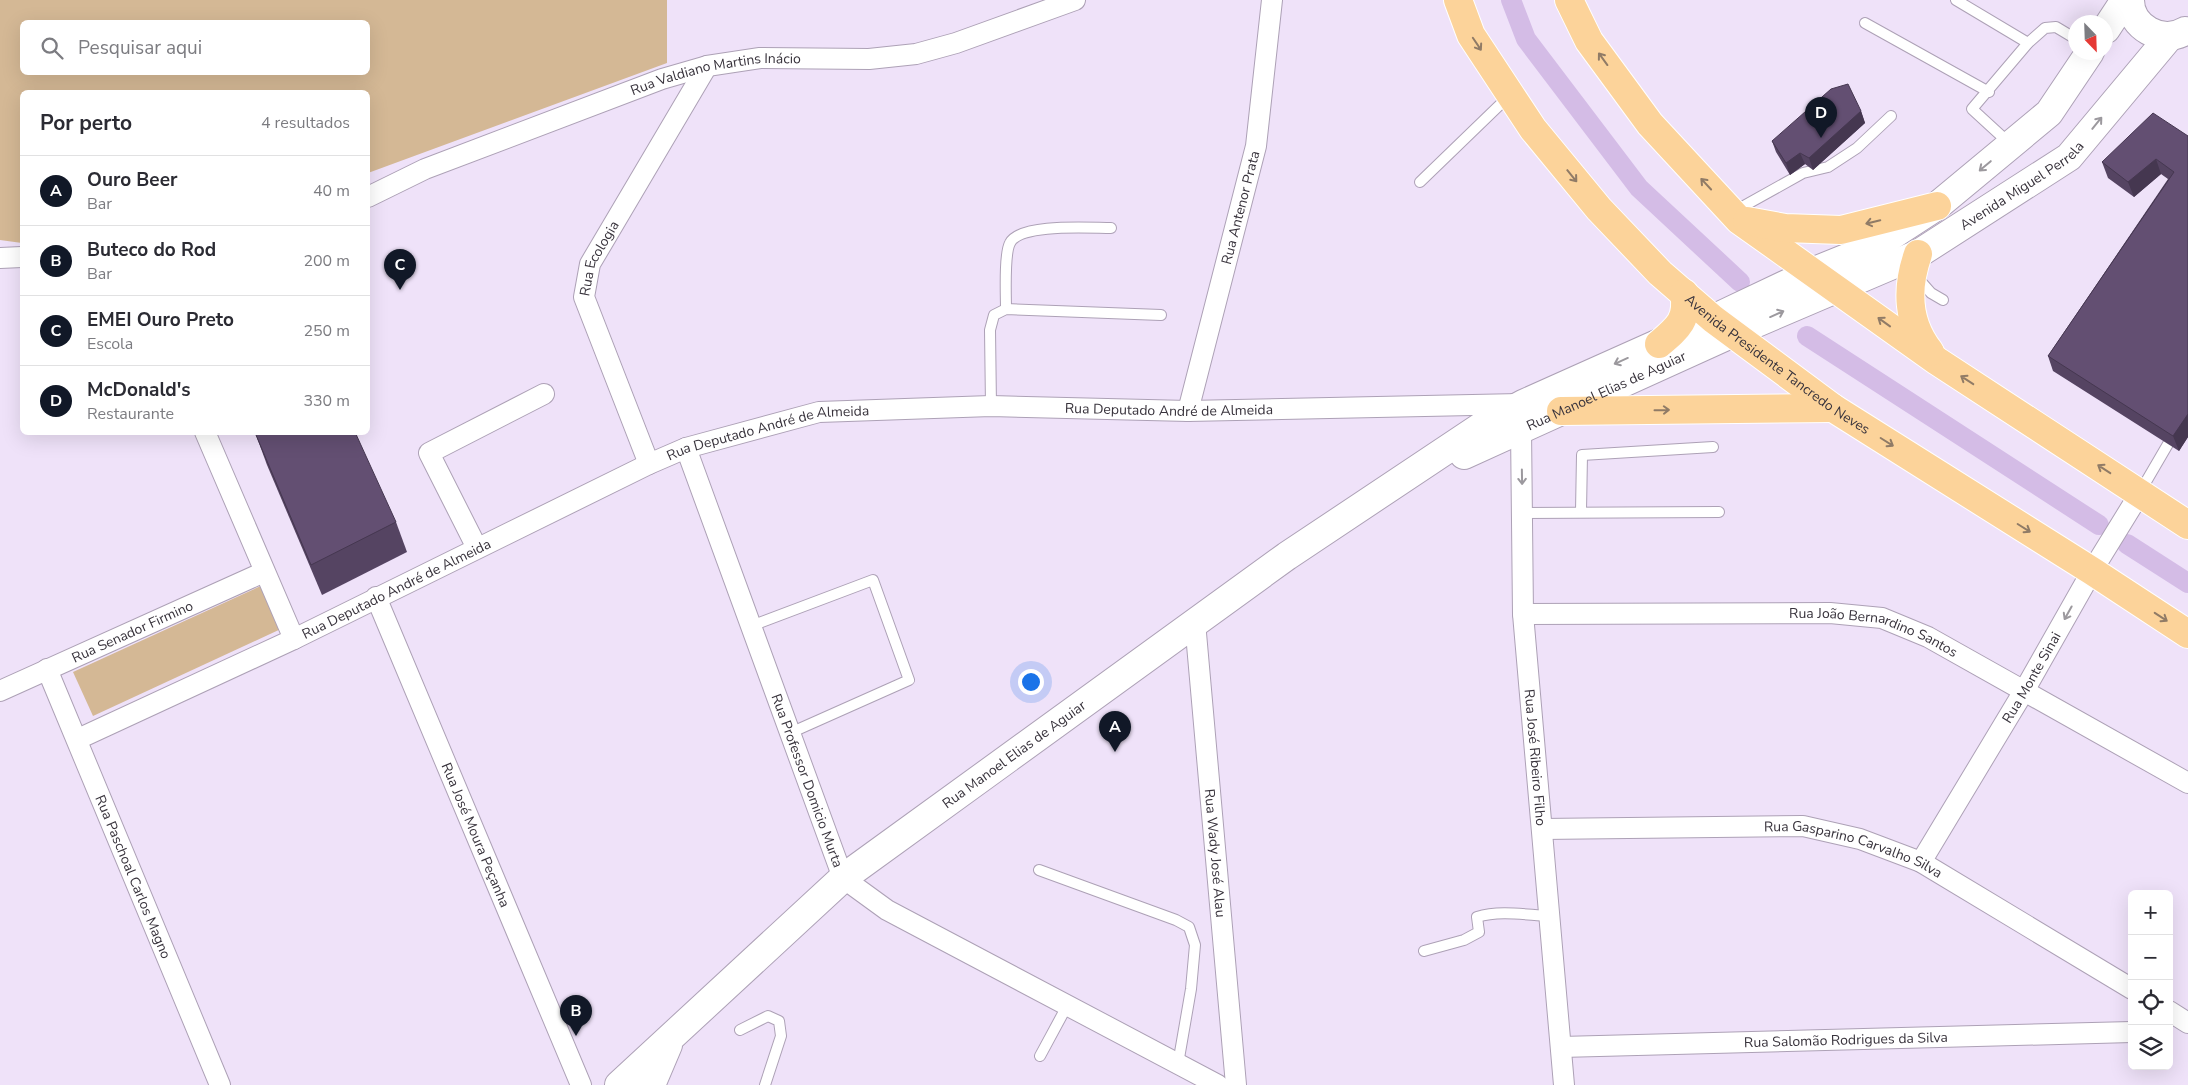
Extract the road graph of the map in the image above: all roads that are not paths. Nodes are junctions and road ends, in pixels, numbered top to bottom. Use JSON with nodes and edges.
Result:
{"nodes":[{"id":1,"x":1075,"y":0,"type":"edge"},
{"id":2,"x":1272,"y":0,"type":"edge"},
{"id":3,"x":1458,"y":0,"type":"edge"},
{"id":4,"x":1569,"y":0,"type":"edge"},
{"id":5,"x":1956,"y":0,"type":"edge"},
{"id":6,"x":2125,"y":0,"type":"edge"},
{"id":7,"x":2130,"y":0,"type":"edge"},
{"id":8,"x":2113,"y":18,"type":"edge"},
{"id":9,"x":1865,"y":23,"type":"dead end"},
{"id":10,"x":2179,"y":32,"type":"edge"},
{"id":11,"x":2068,"y":34,"type":"edge"},
{"id":12,"x":2028,"y":43,"type":"junction"},
{"id":13,"x":2085,"y":60,"type":"edge"},
{"id":14,"x":707,"y":66,"type":"junction"},
{"id":15,"x":1989,"y":92,"type":"junction"},
{"id":16,"x":1510,"y":94,"type":"junction"},
{"id":17,"x":2049,"y":113,"type":"junction"},
{"id":18,"x":1891,"y":116,"type":"dead end"},
{"id":19,"x":2011,"y":145,"type":"junction"},
{"id":20,"x":2069,"y":157,"type":"junction"},
{"id":21,"x":1420,"y":182,"type":"dead end"},
{"id":22,"x":370,"y":196,"type":"edge"},
{"id":23,"x":1937,"y":206,"type":"junction"},
{"id":24,"x":1736,"y":216,"type":"junction"},
{"id":25,"x":1110,"y":228,"type":"dead end"},
{"id":26,"x":20,"y":257,"type":"edge"},
{"id":27,"x":0,"y":258,"type":"edge"},
{"id":28,"x":1915,"y":262,"type":"junction"},
{"id":29,"x":1812,"y":272,"type":"junction"},
{"id":30,"x":1837,"y":288,"type":"junction"},
{"id":31,"x":1684,"y":293,"type":"junction"},
{"id":32,"x":1943,"y":300,"type":"dead end"},
{"id":33,"x":1006,"y":309,"type":"junction"},
{"id":34,"x":1161,"y":315,"type":"dead end"},
{"id":35,"x":1723,"y":326,"type":"junction"},
{"id":36,"x":1659,"y":344,"type":"junction"},
{"id":37,"x":1937,"y":361,"type":"junction"},
{"id":38,"x":544,"y":394,"type":"dead end"},
{"id":39,"x":991,"y":406,"type":"junction"},
{"id":40,"x":1833,"y":408,"type":"junction"},
{"id":41,"x":1188,"y":410,"type":"junction"},
{"id":42,"x":1561,"y":411,"type":"junction"},
{"id":43,"x":1522,"y":416,"type":"junction"},
{"id":44,"x":206,"y":435,"type":"edge"},
{"id":45,"x":2166,"y":446,"type":"edge"},
{"id":46,"x":1713,"y":447,"type":"dead end"},
{"id":47,"x":686,"y":448,"type":"junction"},
{"id":48,"x":648,"y":464,"type":"junction"},
{"id":49,"x":2133,"y":504,"type":"junction"},
{"id":50,"x":1581,"y":511,"type":"junction"},
{"id":51,"x":1719,"y":512,"type":"dead end"},
{"id":52,"x":1522,"y":513,"type":"junction"},
{"id":53,"x":2188,"y":525,"type":"edge"},
{"id":54,"x":477,"y":548,"type":"junction"},
{"id":55,"x":2095,"y":566,"type":"junction"},
{"id":56,"x":264,"y":572,"type":"junction"},
{"id":57,"x":376,"y":597,"type":"junction"},
{"id":58,"x":1523,"y":614,"type":"junction"},
{"id":59,"x":1195,"y":622,"type":"junction"},
{"id":60,"x":751,"y":626,"type":"junction"},
{"id":61,"x":2188,"y":634,"type":"edge"},
{"id":62,"x":294,"y":639,"type":"junction"},
{"id":63,"x":47,"y":670,"type":"junction"},
{"id":64,"x":0,"y":691,"type":"edge"},
{"id":65,"x":2024,"y":692,"type":"junction"},
{"id":66,"x":790,"y":733,"type":"junction"},
{"id":67,"x":78,"y":739,"type":"junction"},
{"id":68,"x":2188,"y":783,"type":"edge"},
{"id":69,"x":1542,"y":829,"type":"junction"},
{"id":70,"x":1921,"y":862,"type":"junction"},
{"id":71,"x":1039,"y":870,"type":"dead end"},
{"id":72,"x":843,"y":878,"type":"junction"},
{"id":73,"x":1549,"y":916,"type":"junction"},
{"id":74,"x":1424,"y":951,"type":"dead end"},
{"id":75,"x":2128,"y":987,"type":"edge"},
{"id":76,"x":1068,"y":1006,"type":"junction"},
{"id":77,"x":2173,"y":1014,"type":"edge"},
{"id":78,"x":2188,"y":1023,"type":"edge"},
{"id":79,"x":740,"y":1030,"type":"dead end"},
{"id":80,"x":2188,"y":1030,"type":"edge"},
{"id":81,"x":2173,"y":1031,"type":"edge"},
{"id":82,"x":2128,"y":1032,"type":"edge"},
{"id":83,"x":670,"y":1039,"type":"junction"},
{"id":84,"x":1561,"y":1047,"type":"junction"},
{"id":85,"x":1040,"y":1056,"type":"dead end"},
{"id":86,"x":1178,"y":1064,"type":"junction"},
{"id":87,"x":578,"y":1078,"type":"edge"},
{"id":88,"x":220,"y":1085,"type":"edge"},
{"id":89,"x":595,"y":1085,"type":"edge"},
{"id":90,"x":619,"y":1085,"type":"edge"},
{"id":91,"x":651,"y":1085,"type":"edge"},
{"id":92,"x":765,"y":1085,"type":"edge"},
{"id":93,"x":1218,"y":1085,"type":"edge"},
{"id":94,"x":1236,"y":1085,"type":"edge"},
{"id":95,"x":1564,"y":1085,"type":"edge"}],
"edges":[{"from":1,"to":14,"type":"street","name":"Rua Valdiano Martins Inácio"},
{"from":2,"to":41,"type":"street","name":"Rua Antenor Prata"},
{"from":3,"to":16,"type":"main road","name":"Avenida Presidente Tancredo Neves","one_way":true},
{"from":24,"to":4,"type":"main road","one_way":true},
{"from":5,"to":12,"type":"lane"},
{"from":6,"to":8,"type":"main road"},
{"from":7,"to":10,"type":"main road"},
{"from":9,"to":15,"type":"lane"},
{"from":20,"to":10,"type":"main road","name":"Avenida Miguel Perrela","one_way":true},
{"from":11,"to":12,"type":"lane"},
{"from":12,"to":15,"type":"lane"},
{"from":13,"to":17,"type":"main road"},
{"from":14,"to":22,"type":"street","name":"Rua Valdiano Martins Inácio"},
{"from":14,"to":48,"type":"street","name":"Rua Ecologia"},
{"from":15,"to":19,"type":"lane"},
{"from":16,"to":21,"type":"lane"},
{"from":16,"to":31,"type":"main road","name":"Avenida Presidente Tancredo Neves","one_way":true},
{"from":17,"to":19,"type":"main road"},
{"from":17,"to":20,"type":"main road"},
{"from":18,"to":24,"type":"lane"},
{"from":19,"to":23,"type":"main road","one_way":true},
{"from":20,"to":28,"type":"main road","name":"Avenida Miguel Perrela"},
{"from":23,"to":24,"type":"main road","one_way":true},
{"from":23,"to":29,"type":"main road"},
{"from":24,"to":29,"type":"main road"},
{"from":25,"to":33,"type":"lane"},
{"from":26,"to":27,"type":"street"},
{"from":28,"to":30,"type":"main road","name":"Avenida Miguel Perrela"},
{"from":28,"to":32,"type":"lane"},
{"from":28,"to":37,"type":"main road"},
{"from":29,"to":30,"type":"main road"},
{"from":29,"to":35,"type":"main road","name":"Rua Manoel Elias de Aguiar"},
{"from":35,"to":30,"type":"main road","name":"Rua Manoel Elias de Aguiar","one_way":true},
{"from":37,"to":30,"type":"main road","one_way":true},
{"from":31,"to":35,"type":"main road","name":"Avenida Presidente Tancredo Neves"},
{"from":31,"to":36,"type":"main road"},
{"from":33,"to":34,"type":"lane"},
{"from":33,"to":39,"type":"lane"},
{"from":35,"to":36,"type":"main road","name":"Rua Manoel Elias de Aguiar"},
{"from":35,"to":40,"type":"main road","name":"Avenida Presidente Tancredo Neves"},
{"from":35,"to":42,"type":"main road","name":"Rua Manoel Elias de Aguiar"},
{"from":36,"to":43,"type":"main road","name":"Rua Manoel Elias de Aguiar","one_way":true},
{"from":49,"to":37,"type":"main road","one_way":true},
{"from":38,"to":54,"type":"street"},
{"from":39,"to":41,"type":"street","name":"Rua Deputado André de Almeida"},
{"from":39,"to":47,"type":"street","name":"Rua Deputado André de Almeida"},
{"from":42,"to":40,"type":"main road","one_way":true},
{"from":40,"to":55,"type":"main road","name":"Avenida Presidente Tancredo Neves","one_way":true},
{"from":41,"to":43,"type":"street","name":"Rua Deputado André de Almeida"},
{"from":42,"to":43,"type":"main road","name":"Rua Manoel Elias de Aguiar"},
{"from":43,"to":52,"type":"street","name":"Rua José Ribeiro Filho","one_way":true},
{"from":43,"to":59,"type":"main road","name":"Rua Manoel Elias de Aguiar"},
{"from":44,"to":56,"type":"street"},
{"from":45,"to":49,"type":"lane"},
{"from":46,"to":50,"type":"lane"},
{"from":47,"to":48,"type":"street","name":"Rua Deputado André de Almeida"},
{"from":47,"to":60,"type":"street","name":"Rua Professor Domicio Murta"},
{"from":48,"to":54,"type":"street","name":"Rua Deputado André de Almeida"},
{"from":49,"to":53,"type":"main road"},
{"from":49,"to":55,"type":"street","name":"Rua Monte Sinai"},
{"from":50,"to":51,"type":"lane"},
{"from":50,"to":52,"type":"lane"},
{"from":52,"to":58,"type":"street","name":"Rua José Ribeiro Filho"},
{"from":54,"to":57,"type":"street","name":"Rua Deputado André de Almeida"},
{"from":55,"to":61,"type":"main road","name":"Avenida Presidente Tancredo Neves","one_way":true},
{"from":55,"to":65,"type":"street","name":"Rua Monte Sinai","one_way":true},
{"from":56,"to":62,"type":"street"},
{"from":56,"to":63,"type":"street","name":"Rua Senador Firmino"},
{"from":57,"to":62,"type":"street","name":"Rua Deputado André de Almeida"},
{"from":57,"to":87,"type":"street","name":"Rua José Moura Peçanha"},
{"from":58,"to":65,"type":"street","name":"Rua João Bernardino Santos"},
{"from":58,"to":69,"type":"street","name":"Rua José Ribeiro Filho"},
{"from":59,"to":72,"type":"main road","name":"Rua Manoel Elias de Aguiar"},
{"from":59,"to":94,"type":"street","name":"Rua Wady José Alau"},
{"from":60,"to":66,"type":"street","name":"Rua Professor Domicio Murta"},
{"from":60,"to":66,"type":"lane"},
{"from":62,"to":67,"type":"street","name":"Rua Deputado André de Almeida"},
{"from":63,"to":64,"type":"street","name":"Rua Senador Firmino"},
{"from":63,"to":67,"type":"street","name":"Rua Paschoal Carlos Magno"},
{"from":65,"to":68,"type":"street","name":"Rua João Bernardino Santos"},
{"from":65,"to":70,"type":"street","name":"Rua Monte Sinai"},
{"from":66,"to":72,"type":"street","name":"Rua Professor Domicio Murta"},
{"from":67,"to":88,"type":"street","name":"Rua Paschoal Carlos Magno"},
{"from":69,"to":70,"type":"street","name":"Rua Gasparino Carvalho Silva"},
{"from":69,"to":73,"type":"street","name":"Rua José Ribeiro Filho"},
{"from":70,"to":75,"type":"street","name":"Rua Gasparino Carvalho Silva"},
{"from":71,"to":86,"type":"lane"},
{"from":72,"to":76,"type":"street","name":"Rua Professor Domicio Murta"},
{"from":72,"to":83,"type":"main road","name":"Rua Manoel Elias de Aguiar"},
{"from":73,"to":74,"type":"lane"},
{"from":73,"to":84,"type":"street","name":"Rua José Ribeiro Filho"},
{"from":76,"to":85,"type":"lane"},
{"from":76,"to":86,"type":"street","name":"Rua Professor Domicio Murta"},
{"from":77,"to":78,"type":"street"},
{"from":79,"to":92,"type":"lane"},
{"from":80,"to":81,"type":"street"},
{"from":82,"to":84,"type":"street","name":"Rua Salomão Rodrigues da Silva"},
{"from":83,"to":90,"type":"main road","name":"Rua Manoel Elias de Aguiar"},
{"from":83,"to":91,"type":"main road","name":"Rua Manoel Elias de Aguiar"},
{"from":84,"to":95,"type":"street","name":"Rua José Ribeiro Filho"},
{"from":86,"to":93,"type":"street","name":"Rua Professor Domicio Murta"},
{"from":87,"to":89,"type":"street","name":"Rua José Moura Peçanha"}]}
